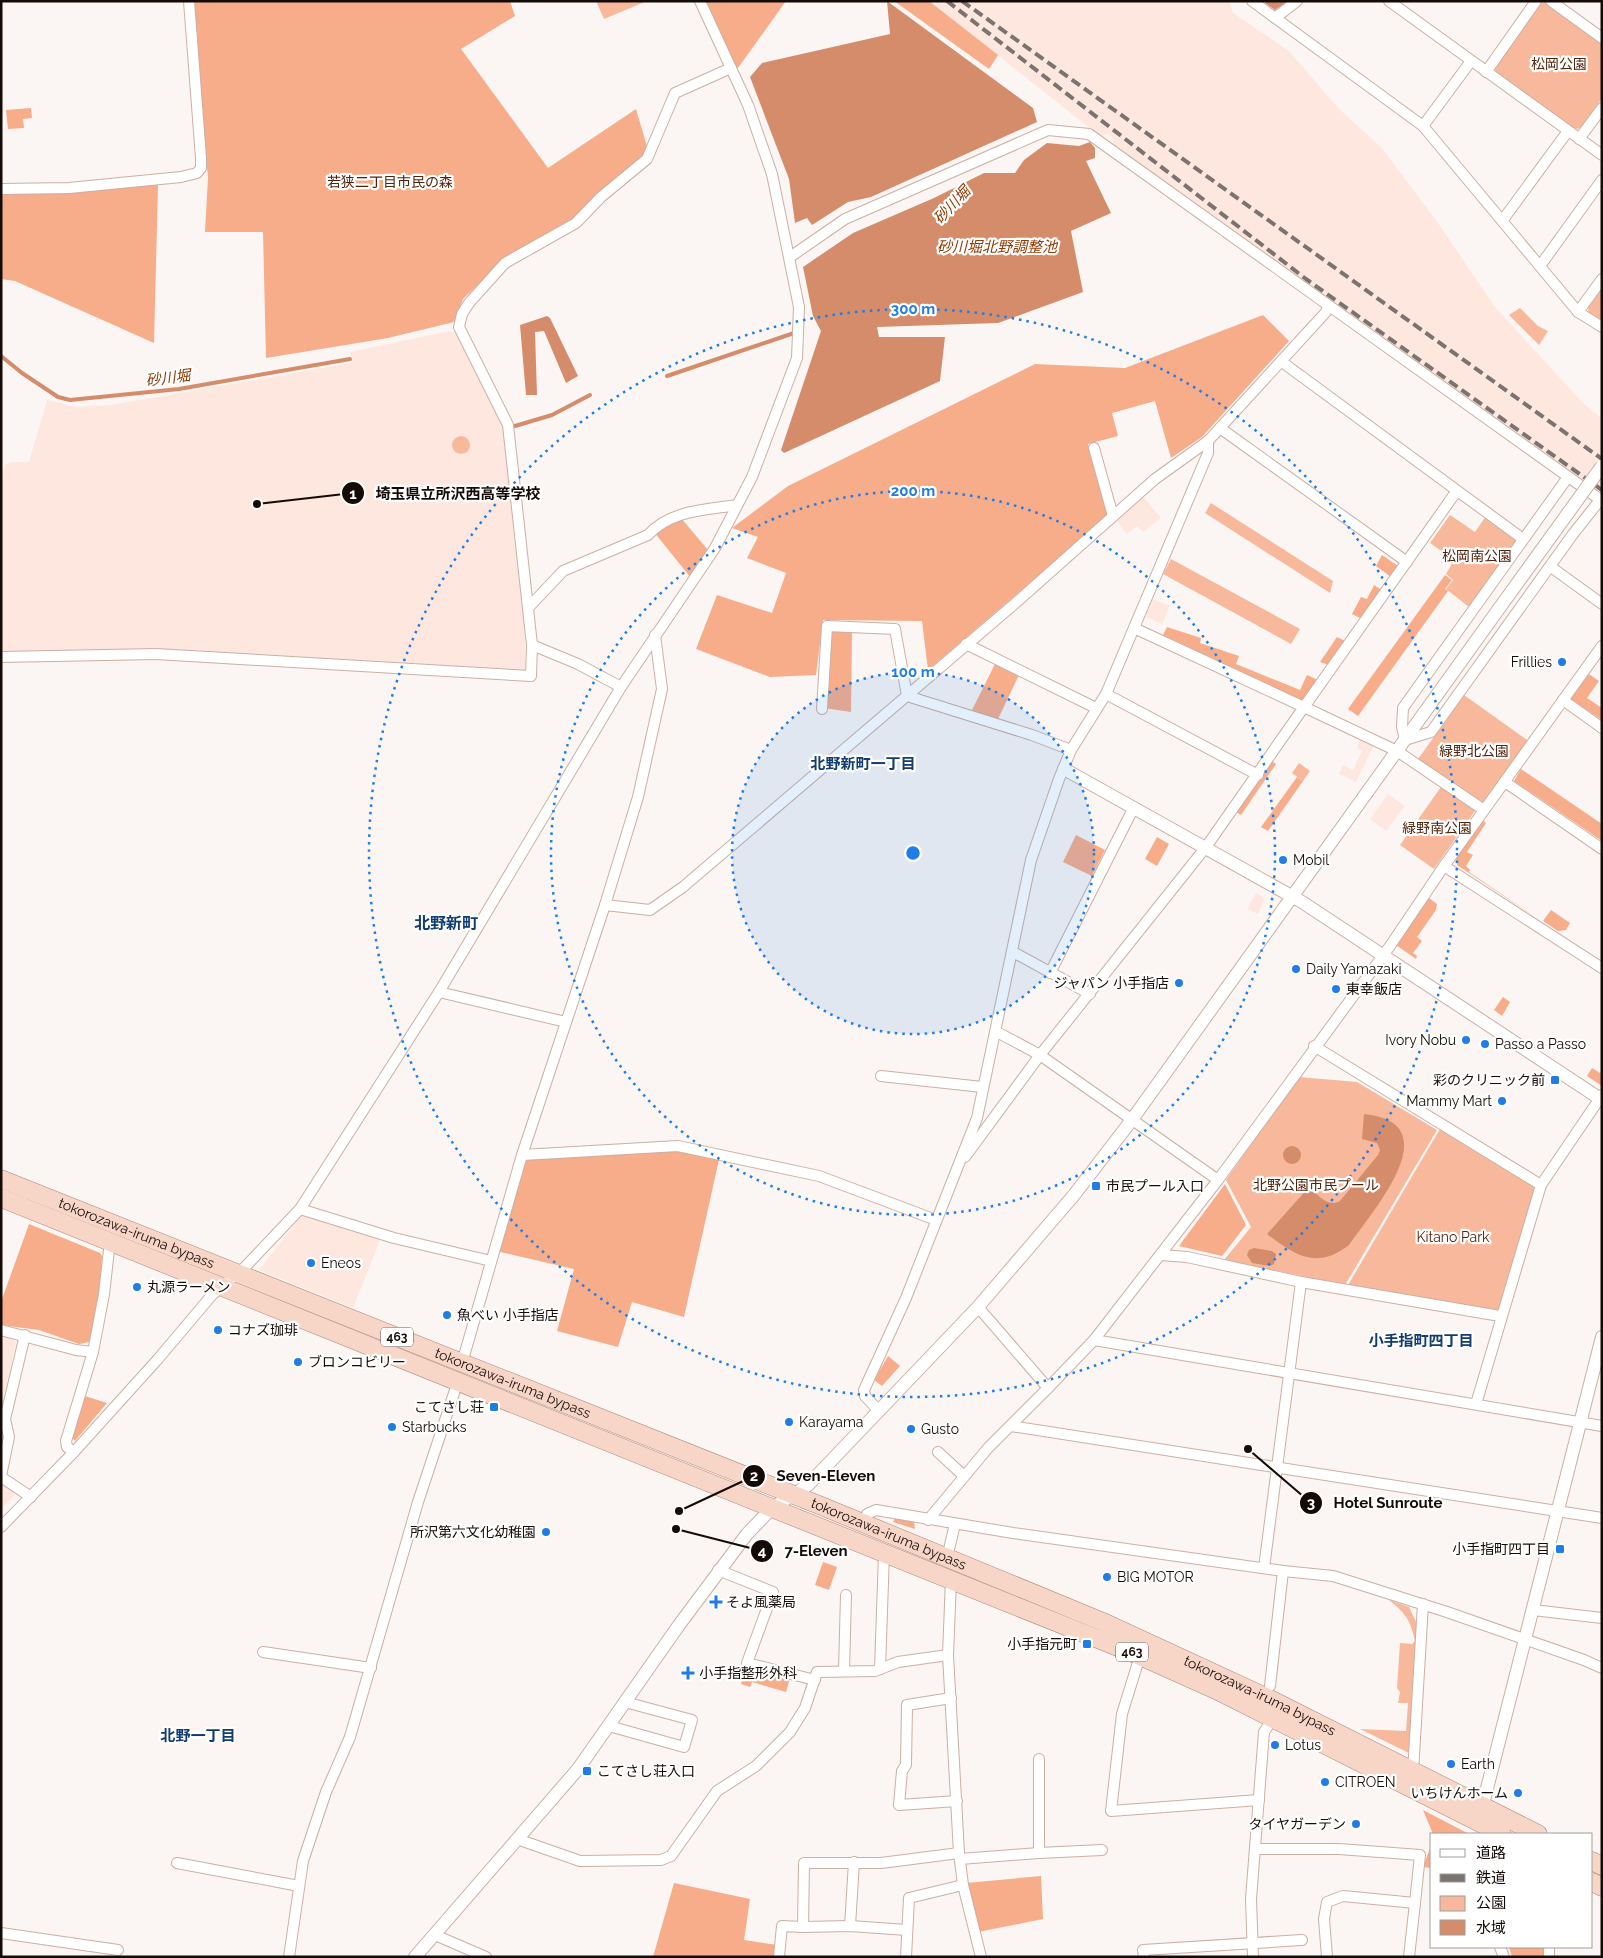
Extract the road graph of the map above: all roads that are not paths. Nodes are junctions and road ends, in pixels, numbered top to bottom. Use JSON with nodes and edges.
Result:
{"nodes":[{"id":1,"x":189,"y":1,"type":"edge"},
{"id":2,"x":700,"y":1,"type":"edge"},
{"id":3,"x":1297,"y":1,"type":"edge"},
{"id":4,"x":1389,"y":1,"type":"edge"},
{"id":5,"x":1536,"y":1,"type":"edge"},
{"id":6,"x":1551,"y":1,"type":"edge"},
{"id":7,"x":1257,"y":2,"type":"edge"},
{"id":8,"x":1275,"y":18,"type":"junction"},
{"id":9,"x":1602,"y":38,"type":"edge"},
{"id":10,"x":1471,"y":61,"type":"junction"},
{"id":11,"x":731,"y":68,"type":"junction"},
{"id":12,"x":1486,"y":72,"type":"junction"},
{"id":13,"x":1602,"y":108,"type":"edge"},
{"id":14,"x":1423,"y":126,"type":"junction"},
{"id":15,"x":1568,"y":131,"type":"junction"},
{"id":16,"x":1579,"y":139,"type":"junction"},
{"id":17,"x":1602,"y":155,"type":"edge"},
{"id":18,"x":1602,"y":180,"type":"edge"},
{"id":19,"x":1,"y":189,"type":"edge"},
{"id":20,"x":1502,"y":221,"type":"junction"},
{"id":21,"x":790,"y":257,"type":"junction"},
{"id":22,"x":1540,"y":266,"type":"junction"},
{"id":23,"x":1602,"y":280,"type":"edge"},
{"id":24,"x":1328,"y":307,"type":"junction"},
{"id":25,"x":1578,"y":312,"type":"junction"},
{"id":26,"x":1602,"y":327,"type":"edge"},
{"id":27,"x":1282,"y":362,"type":"junction"},
{"id":28,"x":1220,"y":428,"type":"junction"},
{"id":29,"x":1208,"y":441,"type":"junction"},
{"id":30,"x":1094,"y":448,"type":"dead end"},
{"id":31,"x":1602,"y":466,"type":"edge"},
{"id":32,"x":1568,"y":477,"type":"junction"},
{"id":33,"x":1456,"y":492,"type":"junction"},
{"id":34,"x":1601,"y":501,"type":"edge"},
{"id":35,"x":737,"y":505,"type":"junction"},
{"id":36,"x":1113,"y":516,"type":"junction"},
{"id":37,"x":1523,"y":539,"type":"junction"},
{"id":38,"x":1408,"y":562,"type":"junction"},
{"id":39,"x":1551,"y":567,"type":"junction"},
{"id":40,"x":1602,"y":604,"type":"edge"},
{"id":41,"x":528,"y":608,"type":"junction"},
{"id":42,"x":1134,"y":628,"type":"junction"},
{"id":43,"x":655,"y":635,"type":"junction"},
{"id":44,"x":966,"y":644,"type":"junction"},
{"id":45,"x":532,"y":645,"type":"junction"},
{"id":46,"x":1602,"y":646,"type":"edge"},
{"id":47,"x":1,"y":657,"type":"edge"},
{"id":48,"x":621,"y":687,"type":"junction"},
{"id":49,"x":1106,"y":694,"type":"junction"},
{"id":50,"x":907,"y":696,"type":"junction"},
{"id":51,"x":1563,"y":700,"type":"junction"},
{"id":52,"x":1304,"y":707,"type":"junction"},
{"id":53,"x":1096,"y":708,"type":"junction"},
{"id":54,"x":822,"y":709,"type":"dead end"},
{"id":55,"x":1602,"y":728,"type":"edge"},
{"id":56,"x":1405,"y":740,"type":"junction"},
{"id":57,"x":1071,"y":750,"type":"junction"},
{"id":58,"x":1397,"y":751,"type":"junction"},
{"id":59,"x":1064,"y":769,"type":"junction"},
{"id":60,"x":1258,"y":775,"type":"junction"},
{"id":61,"x":1504,"y":782,"type":"junction"},
{"id":62,"x":1134,"y":807,"type":"junction"},
{"id":63,"x":1484,"y":810,"type":"junction"},
{"id":64,"x":1206,"y":847,"type":"junction"},
{"id":65,"x":1602,"y":849,"type":"edge"},
{"id":66,"x":1444,"y":866,"type":"junction"},
{"id":67,"x":1293,"y":896,"type":"junction"},
{"id":68,"x":605,"y":905,"type":"junction"},
{"id":69,"x":1013,"y":952,"type":"junction"},
{"id":70,"x":1383,"y":955,"type":"junction"},
{"id":71,"x":1602,"y":968,"type":"edge"},
{"id":72,"x":1050,"y":972,"type":"junction"},
{"id":73,"x":439,"y":992,"type":"junction"},
{"id":74,"x":1090,"y":994,"type":"junction"},
{"id":75,"x":566,"y":1022,"type":"junction"},
{"id":76,"x":997,"y":1032,"type":"junction"},
{"id":77,"x":1314,"y":1046,"type":"junction"},
{"id":78,"x":1040,"y":1055,"type":"junction"},
{"id":79,"x":881,"y":1076,"type":"dead end"},
{"id":80,"x":982,"y":1087,"type":"junction"},
{"id":81,"x":1601,"y":1098,"type":"edge"},
{"id":82,"x":1131,"y":1121,"type":"junction"},
{"id":83,"x":522,"y":1155,"type":"junction"},
{"id":84,"x":954,"y":1172,"type":"junction"},
{"id":85,"x":1,"y":1179,"type":"edge"},
{"id":86,"x":1218,"y":1180,"type":"junction"},
{"id":87,"x":1541,"y":1185,"type":"junction"},
{"id":88,"x":1,"y":1198,"type":"edge"},
{"id":89,"x":300,"y":1209,"type":"junction"},
{"id":90,"x":936,"y":1220,"type":"junction"},
{"id":91,"x":110,"y":1241,"type":"junction"},
{"id":92,"x":1161,"y":1256,"type":"junction"},
{"id":93,"x":491,"y":1261,"type":"junction"},
{"id":94,"x":238,"y":1274,"type":"junction"},
{"id":95,"x":1301,"y":1282,"type":"junction"},
{"id":96,"x":221,"y":1285,"type":"junction"},
{"id":97,"x":978,"y":1307,"type":"junction"},
{"id":98,"x":1500,"y":1316,"type":"junction"},
{"id":99,"x":1,"y":1330,"type":"edge"},
{"id":100,"x":25,"y":1336,"type":"junction"},
{"id":101,"x":1602,"y":1337,"type":"edge"},
{"id":102,"x":1094,"y":1340,"type":"junction"},
{"id":103,"x":93,"y":1352,"type":"junction"},
{"id":104,"x":462,"y":1363,"type":"junction"},
{"id":105,"x":1289,"y":1373,"type":"junction"},
{"id":106,"x":458,"y":1381,"type":"junction"},
{"id":107,"x":1048,"y":1388,"type":"junction"},
{"id":108,"x":1476,"y":1404,"type":"junction"},
{"id":109,"x":880,"y":1411,"type":"junction"},
{"id":110,"x":1579,"y":1422,"type":"junction"},
{"id":111,"x":1012,"y":1426,"type":"junction"},
{"id":112,"x":1602,"y":1426,"type":"edge"},
{"id":113,"x":74,"y":1452,"type":"junction"},
{"id":114,"x":938,"y":1452,"type":"dead end"},
{"id":115,"x":1277,"y":1467,"type":"junction"},
{"id":116,"x":964,"y":1476,"type":"junction"},
{"id":117,"x":1,"y":1477,"type":"edge"},
{"id":118,"x":792,"y":1495,"type":"junction"},
{"id":119,"x":31,"y":1497,"type":"junction"},
{"id":120,"x":771,"y":1509,"type":"junction"},
{"id":121,"x":1558,"y":1511,"type":"junction"},
{"id":122,"x":868,"y":1514,"type":"dead end"},
{"id":123,"x":1602,"y":1518,"type":"edge"},
{"id":124,"x":928,"y":1520,"type":"junction"},
{"id":125,"x":955,"y":1524,"type":"junction"},
{"id":126,"x":1,"y":1527,"type":"edge"},
{"id":127,"x":884,"y":1553,"type":"junction"},
{"id":128,"x":947,"y":1558,"type":"junction"},
{"id":129,"x":1264,"y":1568,"type":"junction"},
{"id":130,"x":718,"y":1570,"type":"junction"},
{"id":131,"x":1283,"y":1571,"type":"junction"},
{"id":132,"x":950,"y":1579,"type":"junction"},
{"id":133,"x":846,"y":1596,"type":"dead end"},
{"id":134,"x":1423,"y":1604,"type":"junction"},
{"id":135,"x":1533,"y":1610,"type":"junction"},
{"id":136,"x":1602,"y":1618,"type":"edge"},
{"id":137,"x":1526,"y":1640,"type":"junction"},
{"id":138,"x":263,"y":1652,"type":"dead end"},
{"id":139,"x":948,"y":1655,"type":"junction"},
{"id":140,"x":1140,"y":1656,"type":"junction"},
{"id":141,"x":371,"y":1668,"type":"junction"},
{"id":142,"x":1602,"y":1668,"type":"edge"},
{"id":143,"x":880,"y":1669,"type":"junction"},
{"id":144,"x":844,"y":1671,"type":"junction"},
{"id":145,"x":815,"y":1680,"type":"junction"},
{"id":146,"x":1270,"y":1686,"type":"dead end"},
{"id":147,"x":951,"y":1698,"type":"junction"},
{"id":148,"x":625,"y":1702,"type":"junction"},
{"id":149,"x":1269,"y":1716,"type":"junction"},
{"id":150,"x":609,"y":1726,"type":"junction"},
{"id":151,"x":1039,"y":1759,"type":"dead end"},
{"id":152,"x":1414,"y":1772,"type":"junction"},
{"id":153,"x":1259,"y":1800,"type":"junction"},
{"id":154,"x":957,"y":1801,"type":"junction"},
{"id":155,"x":1481,"y":1821,"type":"edge"},
{"id":156,"x":1500,"y":1833,"type":"edge"},
{"id":157,"x":1534,"y":1833,"type":"edge"},
{"id":158,"x":517,"y":1839,"type":"junction"},
{"id":159,"x":1256,"y":1849,"type":"junction"},
{"id":160,"x":1102,"y":1850,"type":"dead end"},
{"id":161,"x":1039,"y":1853,"type":"junction"},
{"id":162,"x":960,"y":1856,"type":"junction"},
{"id":163,"x":854,"y":1862,"type":"junction"},
{"id":164,"x":177,"y":1863,"type":"dead end"},
{"id":165,"x":964,"y":1885,"type":"junction"},
{"id":166,"x":299,"y":1886,"type":"junction"},
{"id":167,"x":1415,"y":1903,"type":"junction"},
{"id":168,"x":850,"y":1926,"type":"junction"},
{"id":169,"x":803,"y":1927,"type":"junction"},
{"id":170,"x":907,"y":1930,"type":"junction"},
{"id":171,"x":1,"y":1933,"type":"edge"},
{"id":172,"x":435,"y":1935,"type":"junction"},
{"id":173,"x":1302,"y":1940,"type":"dead end"},
{"id":174,"x":1251,"y":1944,"type":"junction"},
{"id":175,"x":118,"y":1950,"type":"dead end"},
{"id":176,"x":1209,"y":1951,"type":"edge"},
{"id":177,"x":289,"y":1957,"type":"edge"},
{"id":178,"x":415,"y":1957,"type":"edge"},
{"id":179,"x":486,"y":1957,"type":"edge"},
{"id":180,"x":778,"y":1957,"type":"edge"},
{"id":181,"x":906,"y":1957,"type":"edge"},
{"id":182,"x":981,"y":1957,"type":"edge"},
{"id":183,"x":1144,"y":1957,"type":"edge"},
{"id":184,"x":1253,"y":1957,"type":"edge"},
{"id":185,"x":1327,"y":1957,"type":"edge"},
{"id":186,"x":1409,"y":1957,"type":"edge"}],
"edges":[{"from":1,"to":19,"type":"street"},
{"from":2,"to":11,"type":"street"},
{"from":3,"to":8,"type":"street"},
{"from":4,"to":10,"type":"street"},
{"from":5,"to":12,"type":"street"},
{"from":6,"to":9,"type":"street"},
{"from":7,"to":8,"type":"street"},
{"from":8,"to":14,"type":"street"},
{"from":10,"to":12,"type":"street"},
{"from":10,"to":14,"type":"street"},
{"from":11,"to":21,"type":"street"},
{"from":11,"to":41,"type":"street"},
{"from":12,"to":15,"type":"street"},
{"from":13,"to":16,"type":"street"},
{"from":14,"to":20,"type":"street"},
{"from":15,"to":16,"type":"street"},
{"from":15,"to":20,"type":"street"},
{"from":16,"to":17,"type":"street"},
{"from":18,"to":22,"type":"street"},
{"from":20,"to":22,"type":"street"},
{"from":21,"to":24,"type":"street"},
{"from":21,"to":35,"type":"street"},
{"from":22,"to":25,"type":"street"},
{"from":23,"to":25,"type":"street"},
{"from":24,"to":27,"type":"street"},
{"from":24,"to":32,"type":"street"},
{"from":25,"to":26,"type":"street"},
{"from":27,"to":28,"type":"street"},
{"from":27,"to":33,"type":"street"},
{"from":28,"to":29,"type":"street"},
{"from":28,"to":38,"type":"street"},
{"from":29,"to":36,"type":"street"},
{"from":29,"to":42,"type":"street"},
{"from":30,"to":36,"type":"street"},
{"from":31,"to":56,"type":"street","bridge":true},
{"from":32,"to":34,"type":"street"},
{"from":32,"to":37,"type":"street"},
{"from":33,"to":37,"type":"street"},
{"from":33,"to":38,"type":"street"},
{"from":34,"to":39,"type":"street"},
{"from":35,"to":41,"type":"street"},
{"from":35,"to":43,"type":"street"},
{"from":36,"to":44,"type":"street"},
{"from":37,"to":56,"type":"street"},
{"from":38,"to":52,"type":"street"},
{"from":39,"to":40,"type":"street"},
{"from":39,"to":56,"type":"street"},
{"from":41,"to":45,"type":"street"},
{"from":42,"to":49,"type":"street"},
{"from":42,"to":52,"type":"street"},
{"from":43,"to":48,"type":"street"},
{"from":43,"to":68,"type":"street"},
{"from":44,"to":50,"type":"street"},
{"from":44,"to":53,"type":"street"},
{"from":45,"to":47,"type":"street"},
{"from":45,"to":48,"type":"street"},
{"from":46,"to":51,"type":"street"},
{"from":48,"to":73,"type":"street"},
{"from":49,"to":53,"type":"street"},
{"from":49,"to":60,"type":"street"},
{"from":50,"to":54,"type":"street"},
{"from":50,"to":57,"type":"street"},
{"from":50,"to":68,"type":"street"},
{"from":51,"to":55,"type":"street"},
{"from":51,"to":61,"type":"street"},
{"from":52,"to":58,"type":"street"},
{"from":52,"to":60,"type":"street"},
{"from":53,"to":57,"type":"street"},
{"from":56,"to":58,"type":"street"},
{"from":57,"to":59,"type":"street"},
{"from":58,"to":63,"type":"street"},
{"from":58,"to":67,"type":"street"},
{"from":59,"to":62,"type":"street"},
{"from":59,"to":69,"type":"street"},
{"from":60,"to":64,"type":"street"},
{"from":61,"to":63,"type":"street"},
{"from":61,"to":65,"type":"street"},
{"from":62,"to":64,"type":"street"},
{"from":62,"to":72,"type":"street"},
{"from":63,"to":66,"type":"street"},
{"from":64,"to":67,"type":"street"},
{"from":64,"to":74,"type":"street"},
{"from":66,"to":70,"type":"street"},
{"from":66,"to":71,"type":"street"},
{"from":67,"to":70,"type":"street"},
{"from":67,"to":82,"type":"street"},
{"from":68,"to":75,"type":"street"},
{"from":69,"to":72,"type":"street"},
{"from":69,"to":76,"type":"street"},
{"from":70,"to":77,"type":"street"},
{"from":70,"to":81,"type":"street"},
{"from":72,"to":74,"type":"street"},
{"from":73,"to":75,"type":"street"},
{"from":73,"to":89,"type":"street"},
{"from":74,"to":78,"type":"street"},
{"from":75,"to":83,"type":"street"},
{"from":76,"to":78,"type":"street"},
{"from":76,"to":80,"type":"street"},
{"from":77,"to":86,"type":"street"},
{"from":77,"to":87,"type":"street"},
{"from":78,"to":82,"type":"street"},
{"from":78,"to":84,"type":"street"},
{"from":79,"to":80,"type":"street"},
{"from":80,"to":84,"type":"street"},
{"from":81,"to":87,"type":"street"},
{"from":82,"to":86,"type":"street"},
{"from":82,"to":97,"type":"street"},
{"from":83,"to":90,"type":"street"},
{"from":83,"to":93,"type":"street"},
{"from":84,"to":90,"type":"street"},
{"from":85,"to":94,"type":"highway","name":"tokorozawa-iruma bypass","number":"463"},
{"from":86,"to":92,"type":"street"},
{"from":87,"to":98,"type":"street"},
{"from":88,"to":91,"type":"highway","name":"tokorozawa-iruma bypass","number":"463"},
{"from":89,"to":93,"type":"street"},
{"from":89,"to":94,"type":"street"},
{"from":90,"to":109,"type":"street"},
{"from":91,"to":96,"type":"highway","name":"tokorozawa-iruma bypass","number":"463"},
{"from":91,"to":103,"type":"street"},
{"from":92,"to":95,"type":"street"},
{"from":92,"to":102,"type":"street"},
{"from":93,"to":104,"type":"street"},
{"from":94,"to":96,"type":"street"},
{"from":94,"to":104,"type":"highway","name":"tokorozawa-iruma bypass","number":"463"},
{"from":95,"to":98,"type":"street"},
{"from":95,"to":105,"type":"street"},
{"from":96,"to":106,"type":"highway","name":"tokorozawa-iruma bypass","number":"463"},
{"from":96,"to":113,"type":"street"},
{"from":97,"to":107,"type":"street"},
{"from":97,"to":109,"type":"street"},
{"from":98,"to":108,"type":"street"},
{"from":99,"to":100,"type":"street"},
{"from":100,"to":103,"type":"street"},
{"from":100,"to":117,"type":"street"},
{"from":101,"to":110,"type":"street"},
{"from":102,"to":105,"type":"street"},
{"from":102,"to":107,"type":"street"},
{"from":103,"to":113,"type":"street"},
{"from":104,"to":118,"type":"highway","name":"tokorozawa-iruma bypass","number":"463"},
{"from":105,"to":108,"type":"street"},
{"from":105,"to":115,"type":"street"},
{"from":106,"to":120,"type":"highway","name":"tokorozawa-iruma bypass","number":"463"},
{"from":106,"to":141,"type":"street"},
{"from":107,"to":111,"type":"street"},
{"from":108,"to":110,"type":"street"},
{"from":109,"to":118,"type":"street"},
{"from":110,"to":112,"type":"street"},
{"from":110,"to":121,"type":"street"},
{"from":111,"to":115,"type":"street"},
{"from":111,"to":116,"type":"street"},
{"from":113,"to":119,"type":"street"},
{"from":114,"to":116,"type":"street"},
{"from":115,"to":121,"type":"street"},
{"from":115,"to":129,"type":"street"},
{"from":116,"to":124,"type":"street"},
{"from":117,"to":119,"type":"street"},
{"from":118,"to":120,"type":"street"},
{"from":118,"to":128,"type":"highway","name":"tokorozawa-iruma bypass","number":"463"},
{"from":119,"to":126,"type":"street"},
{"from":120,"to":127,"type":"highway","name":"tokorozawa-iruma bypass","number":"463"},
{"from":120,"to":130,"type":"street"},
{"from":121,"to":123,"type":"street"},
{"from":121,"to":135,"type":"street"},
{"from":122,"to":124,"type":"street"},
{"from":124,"to":125,"type":"street"},
{"from":125,"to":128,"type":"street"},
{"from":125,"to":129,"type":"street"},
{"from":127,"to":132,"type":"highway","name":"tokorozawa-iruma bypass","number":"463"},
{"from":127,"to":143,"type":"street"},
{"from":128,"to":152,"type":"highway","name":"tokorozawa-iruma bypass","number":"463"},
{"from":129,"to":131,"type":"street"},
{"from":130,"to":145,"type":"street"},
{"from":130,"to":148,"type":"street"},
{"from":131,"to":134,"type":"street"},
{"from":131,"to":146,"type":"street"},
{"from":132,"to":139,"type":"street"},
{"from":132,"to":140,"type":"highway","name":"tokorozawa-iruma bypass","number":"463"},
{"from":133,"to":144,"type":"street"},
{"from":134,"to":137,"type":"street"},
{"from":134,"to":152,"type":"street"},
{"from":135,"to":136,"type":"street"},
{"from":135,"to":137,"type":"street"},
{"from":137,"to":142,"type":"street"},
{"from":137,"to":155,"type":"street"},
{"from":138,"to":141,"type":"street"},
{"from":139,"to":143,"type":"street"},
{"from":139,"to":147,"type":"street"},
{"from":140,"to":149,"type":"highway","name":"tokorozawa-iruma bypass","number":"463"},
{"from":140,"to":153,"type":"street"},
{"from":141,"to":166,"type":"street"},
{"from":143,"to":144,"type":"street"},
{"from":144,"to":145,"type":"street"},
{"from":145,"to":158,"type":"street"},
{"from":147,"to":154,"type":"street"},
{"from":147,"to":154,"type":"street"},
{"from":148,"to":150,"type":"street"},
{"from":148,"to":150,"type":"street"},
{"from":149,"to":153,"type":"street"},
{"from":149,"to":155,"type":"highway","name":"tokorozawa-iruma bypass","number":"463"},
{"from":150,"to":158,"type":"street"},
{"from":151,"to":161,"type":"street"},
{"from":152,"to":155,"type":"highway","name":"tokorozawa-iruma bypass","number":"463"},
{"from":153,"to":159,"type":"street"},
{"from":154,"to":162,"type":"street"},
{"from":155,"to":156,"type":"highway","name":"tokorozawa-iruma bypass","number":"463"},
{"from":155,"to":157,"type":"highway","name":"tokorozawa-iruma bypass","number":"463"},
{"from":158,"to":172,"type":"street"},
{"from":159,"to":167,"type":"street"},
{"from":159,"to":174,"type":"street"},
{"from":160,"to":161,"type":"street"},
{"from":161,"to":162,"type":"street"},
{"from":162,"to":163,"type":"street"},
{"from":162,"to":165,"type":"street"},
{"from":163,"to":168,"type":"street"},
{"from":163,"to":169,"type":"street"},
{"from":164,"to":166,"type":"street"},
{"from":165,"to":170,"type":"street"},
{"from":165,"to":182,"type":"street"},
{"from":166,"to":177,"type":"street"},
{"from":167,"to":185,"type":"street"},
{"from":167,"to":186,"type":"street"},
{"from":168,"to":169,"type":"street"},
{"from":168,"to":170,"type":"street"},
{"from":169,"to":180,"type":"street"},
{"from":170,"to":181,"type":"street"},
{"from":171,"to":175,"type":"street"},
{"from":172,"to":178,"type":"street"},
{"from":172,"to":179,"type":"street"},
{"from":173,"to":174,"type":"street"},
{"from":174,"to":176,"type":"street"},
{"from":174,"to":184,"type":"street"},
{"from":176,"to":183,"type":"street"}]}
